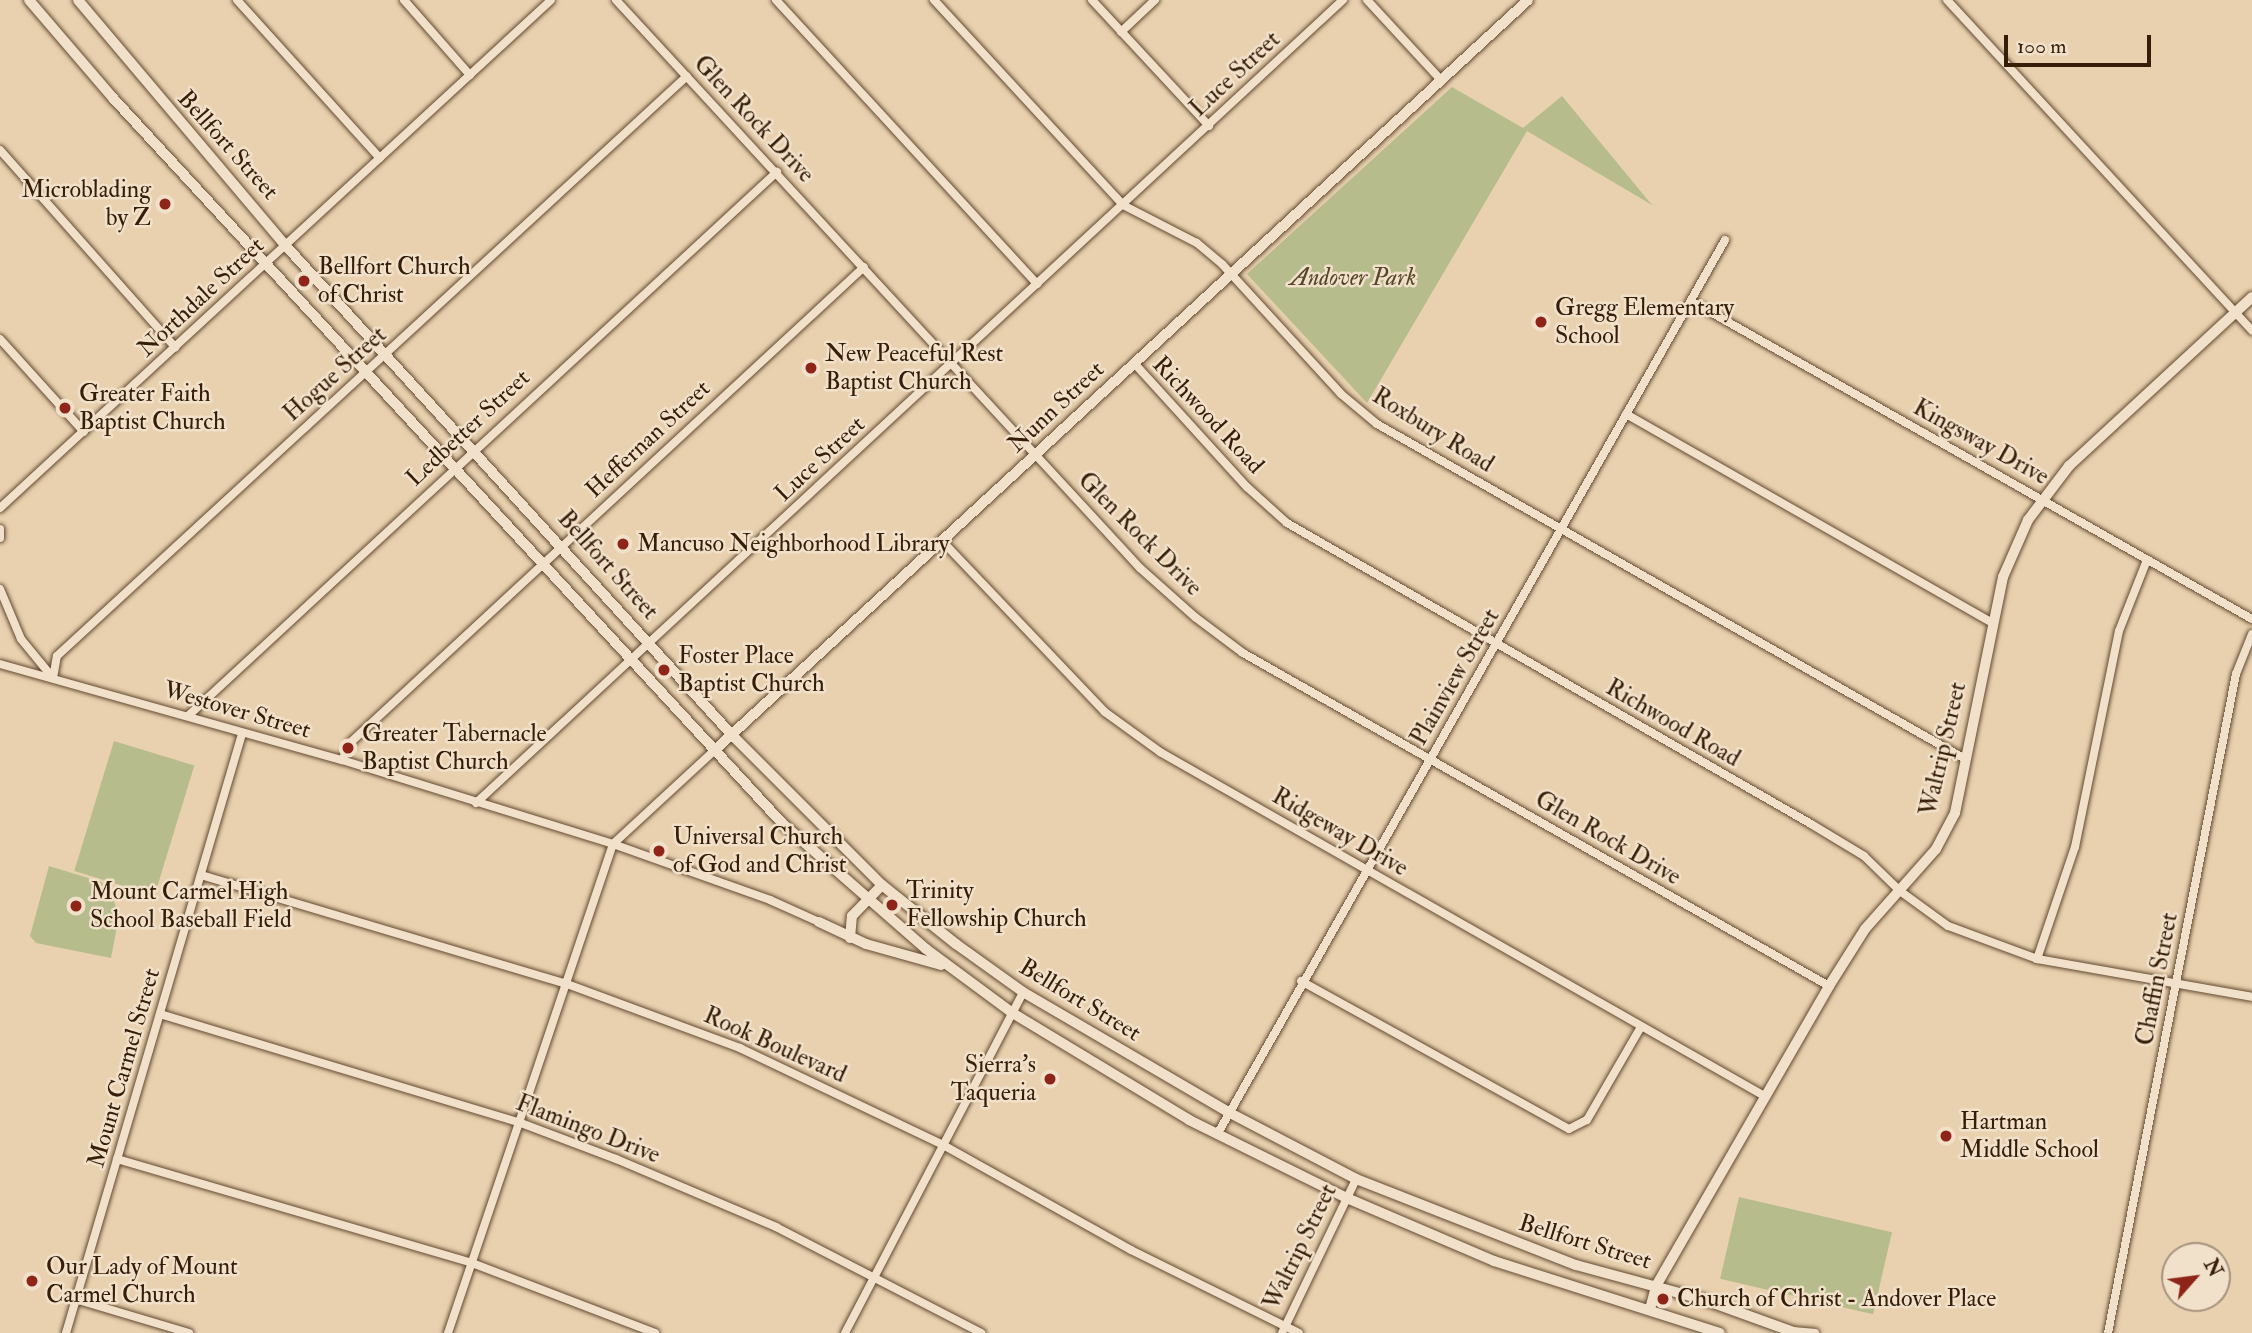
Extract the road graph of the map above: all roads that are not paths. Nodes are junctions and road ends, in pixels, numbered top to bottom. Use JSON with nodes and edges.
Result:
{"nodes":[{"id":1,"x":29,"y":0,"type":"edge"},
{"id":2,"x":78,"y":0,"type":"edge"},
{"id":3,"x":237,"y":0,"type":"edge"},
{"id":4,"x":404,"y":0,"type":"edge"},
{"id":5,"x":551,"y":0,"type":"edge"},
{"id":6,"x":616,"y":0,"type":"edge"},
{"id":7,"x":776,"y":0,"type":"edge"},
{"id":8,"x":934,"y":0,"type":"edge"},
{"id":9,"x":1092,"y":0,"type":"edge"},
{"id":10,"x":1155,"y":0,"type":"edge"},
{"id":11,"x":1343,"y":0,"type":"edge"},
{"id":12,"x":1367,"y":0,"type":"edge"},
{"id":13,"x":1528,"y":0,"type":"edge"},
{"id":14,"x":1947,"y":0,"type":"edge"},
{"id":15,"x":1121,"y":32,"type":"junction"},
{"id":16,"x":470,"y":75,"type":"junction"},
{"id":17,"x":687,"y":76,"type":"junction"},
{"id":18,"x":1441,"y":80,"type":"junction"},
{"id":19,"x":1209,"y":126,"type":"junction"},
{"id":20,"x":0,"y":150,"type":"edge"},
{"id":21,"x":380,"y":158,"type":"junction"},
{"id":22,"x":777,"y":172,"type":"junction"},
{"id":23,"x":1123,"y":205,"type":"junction"},
{"id":24,"x":1725,"y":240,"type":"dead end"},
{"id":25,"x":285,"y":245,"type":"junction"},
{"id":26,"x":266,"y":262,"type":"junction"},
{"id":27,"x":864,"y":267,"type":"junction"},
{"id":28,"x":1231,"y":275,"type":"junction"},
{"id":29,"x":1037,"y":284,"type":"junction"},
{"id":30,"x":2252,"y":296,"type":"edge"},
{"id":31,"x":1691,"y":301,"type":"junction"},
{"id":32,"x":2234,"y":312,"type":"junction"},
{"id":33,"x":2252,"y":331,"type":"edge"},
{"id":34,"x":0,"y":339,"type":"edge"},
{"id":35,"x":175,"y":347,"type":"junction"},
{"id":36,"x":384,"y":355,"type":"junction"},
{"id":37,"x":952,"y":363,"type":"junction"},
{"id":38,"x":1134,"y":363,"type":"junction"},
{"id":39,"x":368,"y":370,"type":"junction"},
{"id":40,"x":1626,"y":414,"type":"junction"},
{"id":41,"x":85,"y":432,"type":"junction"},
{"id":42,"x":473,"y":449,"type":"junction"},
{"id":43,"x":1036,"y":454,"type":"junction"},
{"id":44,"x":455,"y":466,"type":"junction"},
{"id":45,"x":2041,"y":498,"type":"junction"},
{"id":46,"x":0,"y":508,"type":"edge"},
{"id":47,"x":1560,"y":528,"type":"junction"},
{"id":48,"x":0,"y":529,"type":"edge"},
{"id":49,"x":0,"y":538,"type":"edge"},
{"id":50,"x":942,"y":541,"type":"junction"},
{"id":51,"x":561,"y":545,"type":"junction"},
{"id":52,"x":2147,"y":560,"type":"junction"},
{"id":53,"x":543,"y":562,"type":"junction"},
{"id":54,"x":0,"y":589,"type":"edge"},
{"id":55,"x":2252,"y":619,"type":"edge"},
{"id":56,"x":1992,"y":623,"type":"junction"},
{"id":57,"x":2252,"y":634,"type":"edge"},
{"id":58,"x":649,"y":641,"type":"junction"},
{"id":59,"x":1496,"y":645,"type":"junction"},
{"id":60,"x":630,"y":657,"type":"junction"},
{"id":61,"x":0,"y":664,"type":"edge"},
{"id":62,"x":53,"y":678,"type":"junction"},
{"id":63,"x":188,"y":716,"type":"junction"},
{"id":64,"x":242,"y":734,"type":"junction"},
{"id":65,"x":732,"y":735,"type":"junction"},
{"id":66,"x":715,"y":750,"type":"junction"},
{"id":67,"x":1431,"y":759,"type":"junction"},
{"id":68,"x":1965,"y":759,"type":"junction"},
{"id":69,"x":342,"y":760,"type":"junction"},
{"id":70,"x":475,"y":803,"type":"junction"},
{"id":71,"x":613,"y":844,"type":"junction"},
{"id":72,"x":1366,"y":869,"type":"junction"},
{"id":73,"x":201,"y":875,"type":"junction"},
{"id":74,"x":882,"y":885,"type":"junction"},
{"id":75,"x":1900,"y":891,"type":"junction"},
{"id":76,"x":868,"y":900,"type":"junction"},
{"id":77,"x":852,"y":916,"type":"junction"},
{"id":78,"x":819,"y":922,"type":"junction"},
{"id":79,"x":850,"y":938,"type":"junction"},
{"id":80,"x":2037,"y":959,"type":"junction"},
{"id":81,"x":955,"y":970,"type":"junction"},
{"id":82,"x":1301,"y":981,"type":"junction"},
{"id":83,"x":564,"y":983,"type":"junction"},
{"id":84,"x":2176,"y":983,"type":"junction"},
{"id":85,"x":1829,"y":986,"type":"junction"},
{"id":86,"x":1023,"y":992,"type":"junction"},
{"id":87,"x":2252,"y":997,"type":"edge"},
{"id":88,"x":1011,"y":1012,"type":"junction"},
{"id":89,"x":160,"y":1014,"type":"junction"},
{"id":90,"x":1641,"y":1027,"type":"junction"},
{"id":91,"x":1766,"y":1097,"type":"junction"},
{"id":92,"x":1228,"y":1112,"type":"junction"},
{"id":93,"x":518,"y":1122,"type":"junction"},
{"id":94,"x":1218,"y":1133,"type":"junction"},
{"id":95,"x":943,"y":1145,"type":"junction"},
{"id":96,"x":117,"y":1159,"type":"junction"},
{"id":97,"x":1356,"y":1179,"type":"junction"},
{"id":98,"x":1347,"y":1198,"type":"junction"},
{"id":99,"x":1504,"y":1239,"type":"junction"},
{"id":100,"x":1494,"y":1261,"type":"junction"},
{"id":101,"x":471,"y":1263,"type":"junction"},
{"id":102,"x":876,"y":1275,"type":"junction"},
{"id":103,"x":1656,"y":1286,"type":"junction"},
{"id":104,"x":75,"y":1299,"type":"junction"},
{"id":105,"x":1650,"y":1309,"type":"junction"},
{"id":106,"x":1699,"y":1329,"type":"edge"},
{"id":107,"x":1284,"y":1330,"type":"edge"},
{"id":108,"x":1794,"y":1332,"type":"edge"},
{"id":109,"x":66,"y":1333,"type":"edge"},
{"id":110,"x":189,"y":1333,"type":"edge"},
{"id":111,"x":449,"y":1333,"type":"edge"},
{"id":112,"x":655,"y":1333,"type":"edge"},
{"id":113,"x":845,"y":1333,"type":"edge"},
{"id":114,"x":981,"y":1333,"type":"edge"},
{"id":115,"x":1299,"y":1333,"type":"edge"},
{"id":116,"x":1720,"y":1333,"type":"edge"},
{"id":117,"x":1815,"y":1333,"type":"edge"},
{"id":118,"x":2108,"y":1333,"type":"edge"}],
"edges":[{"from":1,"to":26,"type":"main road","name":"Bellfort Street"},
{"from":2,"to":25,"type":"main road","name":"Bellfort Street"},
{"from":3,"to":21,"type":"street"},
{"from":4,"to":16,"type":"street"},
{"from":5,"to":16,"type":"street","name":"Northdale Street"},
{"from":6,"to":17,"type":"street","name":"Glen Rock Drive"},
{"from":7,"to":29,"type":"street"},
{"from":8,"to":23,"type":"street","name":"Roxbury Road"},
{"from":9,"to":15,"type":"street"},
{"from":10,"to":15,"type":"street"},
{"from":11,"to":19,"type":"street","name":"Luce Street"},
{"from":12,"to":18,"type":"street"},
{"from":13,"to":18,"type":"main road","name":"Nunn Street"},
{"from":14,"to":32,"type":"street"},
{"from":15,"to":19,"type":"street"},
{"from":16,"to":21,"type":"street","name":"Northdale Street"},
{"from":17,"to":22,"type":"street","name":"Glen Rock Drive"},
{"from":17,"to":36,"type":"street","name":"Hogue Street"},
{"from":18,"to":28,"type":"main road","name":"Nunn Street"},
{"from":19,"to":23,"type":"street","name":"Luce Street"},
{"from":20,"to":35,"type":"street"},
{"from":21,"to":25,"type":"street","name":"Northdale Street"},
{"from":22,"to":27,"type":"street","name":"Glen Rock Drive"},
{"from":22,"to":42,"type":"street","name":"Ledbetter Street"},
{"from":23,"to":28,"type":"street","name":"Roxbury Road"},
{"from":23,"to":29,"type":"street","name":"Luce Street"},
{"from":24,"to":31,"type":"street","name":"Plainview Street"},
{"from":25,"to":26,"type":"street","name":"Northdale Street"},
{"from":25,"to":36,"type":"main road","name":"Bellfort Street"},
{"from":26,"to":35,"type":"street","name":"Northdale Street"},
{"from":26,"to":39,"type":"main road","name":"Bellfort Street"},
{"from":27,"to":37,"type":"street","name":"Glen Rock Drive"},
{"from":27,"to":51,"type":"street","name":"Heffernan Street"},
{"from":28,"to":38,"type":"main road","name":"Nunn Street"},
{"from":28,"to":47,"type":"street","name":"Roxbury Road"},
{"from":29,"to":37,"type":"street","name":"Luce Street"},
{"from":30,"to":32,"type":"main road","name":"Waltrip Street"},
{"from":31,"to":40,"type":"street","name":"Plainview Street"},
{"from":31,"to":45,"type":"street","name":"Kingsway Drive"},
{"from":32,"to":33,"type":"street"},
{"from":32,"to":45,"type":"main road","name":"Waltrip Street"},
{"from":34,"to":41,"type":"street"},
{"from":35,"to":41,"type":"street","name":"Northdale Street"},
{"from":36,"to":39,"type":"street","name":"Hogue Street"},
{"from":36,"to":42,"type":"main road","name":"Bellfort Street"},
{"from":37,"to":43,"type":"street","name":"Glen Rock Drive"},
{"from":37,"to":58,"type":"street","name":"Luce Street"},
{"from":38,"to":43,"type":"main road","name":"Nunn Street"},
{"from":38,"to":59,"type":"street","name":"Richwood Road"},
{"from":39,"to":44,"type":"main road","name":"Bellfort Street"},
{"from":39,"to":62,"type":"street","name":"Hogue Street"},
{"from":40,"to":47,"type":"street","name":"Plainview Street"},
{"from":40,"to":56,"type":"street"},
{"from":41,"to":46,"type":"street","name":"Northdale Street"},
{"from":42,"to":44,"type":"street","name":"Ledbetter Street"},
{"from":42,"to":51,"type":"main road","name":"Bellfort Street"},
{"from":43,"to":50,"type":"main road","name":"Nunn Street"},
{"from":43,"to":67,"type":"street","name":"Glen Rock Drive"},
{"from":44,"to":53,"type":"main road","name":"Bellfort Street"},
{"from":44,"to":63,"type":"street","name":"Ledbetter Street"},
{"from":45,"to":52,"type":"street","name":"Kingsway Drive"},
{"from":45,"to":56,"type":"main road","name":"Waltrip Street"},
{"from":47,"to":59,"type":"street","name":"Plainview Street"},
{"from":47,"to":68,"type":"street","name":"Roxbury Road"},
{"from":48,"to":49,"type":"street"},
{"from":50,"to":65,"type":"main road","name":"Nunn Street"},
{"from":50,"to":72,"type":"street","name":"Ridgeway Drive"},
{"from":51,"to":53,"type":"street","name":"Heffernan Street"},
{"from":51,"to":58,"type":"main road","name":"Bellfort Street"},
{"from":52,"to":55,"type":"street","name":"Kingsway Drive"},
{"from":52,"to":80,"type":"street"},
{"from":53,"to":60,"type":"main road","name":"Bellfort Street"},
{"from":53,"to":69,"type":"street","name":"Heffernan Street"},
{"from":54,"to":62,"type":"street"},
{"from":56,"to":68,"type":"main road","name":"Waltrip Street"},
{"from":57,"to":84,"type":"street","name":"Chaffin Street"},
{"from":58,"to":60,"type":"street","name":"Luce Street"},
{"from":58,"to":65,"type":"main road","name":"Bellfort Street"},
{"from":59,"to":67,"type":"street","name":"Plainview Street"},
{"from":59,"to":75,"type":"street","name":"Richwood Road"},
{"from":60,"to":66,"type":"main road","name":"Bellfort Street"},
{"from":60,"to":70,"type":"street","name":"Luce Street"},
{"from":61,"to":62,"type":"street","name":"Westover Street"},
{"from":62,"to":63,"type":"street","name":"Westover Street"},
{"from":63,"to":64,"type":"street","name":"Westover Street"},
{"from":64,"to":69,"type":"street","name":"Westover Street"},
{"from":64,"to":73,"type":"street","name":"Mount Carmel Street"},
{"from":65,"to":66,"type":"main road","name":"Nunn Street"},
{"from":65,"to":74,"type":"main road","name":"Bellfort Street"},
{"from":66,"to":71,"type":"street","name":"Nunn Street"},
{"from":66,"to":76,"type":"main road","name":"Bellfort Street"},
{"from":67,"to":72,"type":"street","name":"Plainview Street"},
{"from":67,"to":85,"type":"street","name":"Glen Rock Drive"},
{"from":68,"to":75,"type":"main road","name":"Waltrip Street"},
{"from":69,"to":70,"type":"street","name":"Westover Street"},
{"from":70,"to":71,"type":"street","name":"Westover Street"},
{"from":71,"to":78,"type":"street","name":"Westover Street"},
{"from":71,"to":83,"type":"street"},
{"from":72,"to":82,"type":"street","name":"Plainview Street"},
{"from":72,"to":90,"type":"street","name":"Ridgeway Drive"},
{"from":73,"to":83,"type":"street","name":"Rook Boulevard"},
{"from":73,"to":89,"type":"street","name":"Mount Carmel Street"},
{"from":74,"to":76,"type":"main road"},
{"from":74,"to":86,"type":"main road","name":"Bellfort Street"},
{"from":75,"to":80,"type":"street","name":"Richwood Road"},
{"from":75,"to":85,"type":"main road","name":"Waltrip Street"},
{"from":76,"to":77,"type":"main road"},
{"from":76,"to":81,"type":"main road","name":"Bellfort Street"},
{"from":77,"to":78,"type":"main road"},
{"from":77,"to":79,"type":"main road"},
{"from":78,"to":79,"type":"main road"},
{"from":79,"to":81,"type":"main road"},
{"from":80,"to":84,"type":"street","name":"Richwood Road"},
{"from":81,"to":88,"type":"main road","name":"Bellfort Street"},
{"from":82,"to":90,"type":"street"},
{"from":82,"to":92,"type":"street","name":"Plainview Street"},
{"from":83,"to":93,"type":"street"},
{"from":83,"to":95,"type":"street","name":"Rook Boulevard"},
{"from":84,"to":87,"type":"street","name":"Richwood Road"},
{"from":84,"to":118,"type":"street","name":"Chaffin Street"},
{"from":85,"to":91,"type":"main road","name":"Waltrip Street"},
{"from":86,"to":88,"type":"street"},
{"from":86,"to":92,"type":"main road","name":"Bellfort Street"},
{"from":88,"to":94,"type":"main road","name":"Bellfort Street"},
{"from":88,"to":95,"type":"street"},
{"from":89,"to":93,"type":"street","name":"Flamingo Drive"},
{"from":89,"to":96,"type":"street","name":"Mount Carmel Street"},
{"from":90,"to":91,"type":"street","name":"Ridgeway Drive"},
{"from":91,"to":103,"type":"main road","name":"Waltrip Street"},
{"from":92,"to":94,"type":"street","name":"Plainview Street"},
{"from":92,"to":97,"type":"main road","name":"Bellfort Street"},
{"from":93,"to":101,"type":"street"},
{"from":93,"to":102,"type":"street","name":"Flamingo Drive"},
{"from":94,"to":98,"type":"main road","name":"Bellfort Street"},
{"from":95,"to":102,"type":"street"},
{"from":95,"to":107,"type":"street","name":"Rook Boulevard"},
{"from":96,"to":101,"type":"street"},
{"from":96,"to":104,"type":"street","name":"Mount Carmel Street"},
{"from":97,"to":98,"type":"street","name":"Waltrip Street"},
{"from":97,"to":99,"type":"main road","name":"Bellfort Street"},
{"from":98,"to":100,"type":"main road","name":"Bellfort Street"},
{"from":98,"to":107,"type":"street","name":"Waltrip Street"},
{"from":99,"to":100,"type":"main road"},
{"from":99,"to":103,"type":"main road","name":"Bellfort Street"},
{"from":100,"to":105,"type":"main road","name":"Bellfort Street"},
{"from":101,"to":111,"type":"street"},
{"from":101,"to":112,"type":"street"},
{"from":102,"to":113,"type":"street"},
{"from":102,"to":114,"type":"street","name":"Flamingo Drive"},
{"from":103,"to":105,"type":"main road","name":"Waltrip Street"},
{"from":103,"to":108,"type":"main road","name":"Bellfort Street"},
{"from":104,"to":109,"type":"street","name":"Mount Carmel Street"},
{"from":104,"to":110,"type":"street"},
{"from":105,"to":106,"type":"main road","name":"Bellfort Street"},
{"from":106,"to":116,"type":"main road","name":"Bellfort Street"},
{"from":107,"to":115,"type":"street","name":"Rook Boulevard"},
{"from":108,"to":117,"type":"street"}]}
